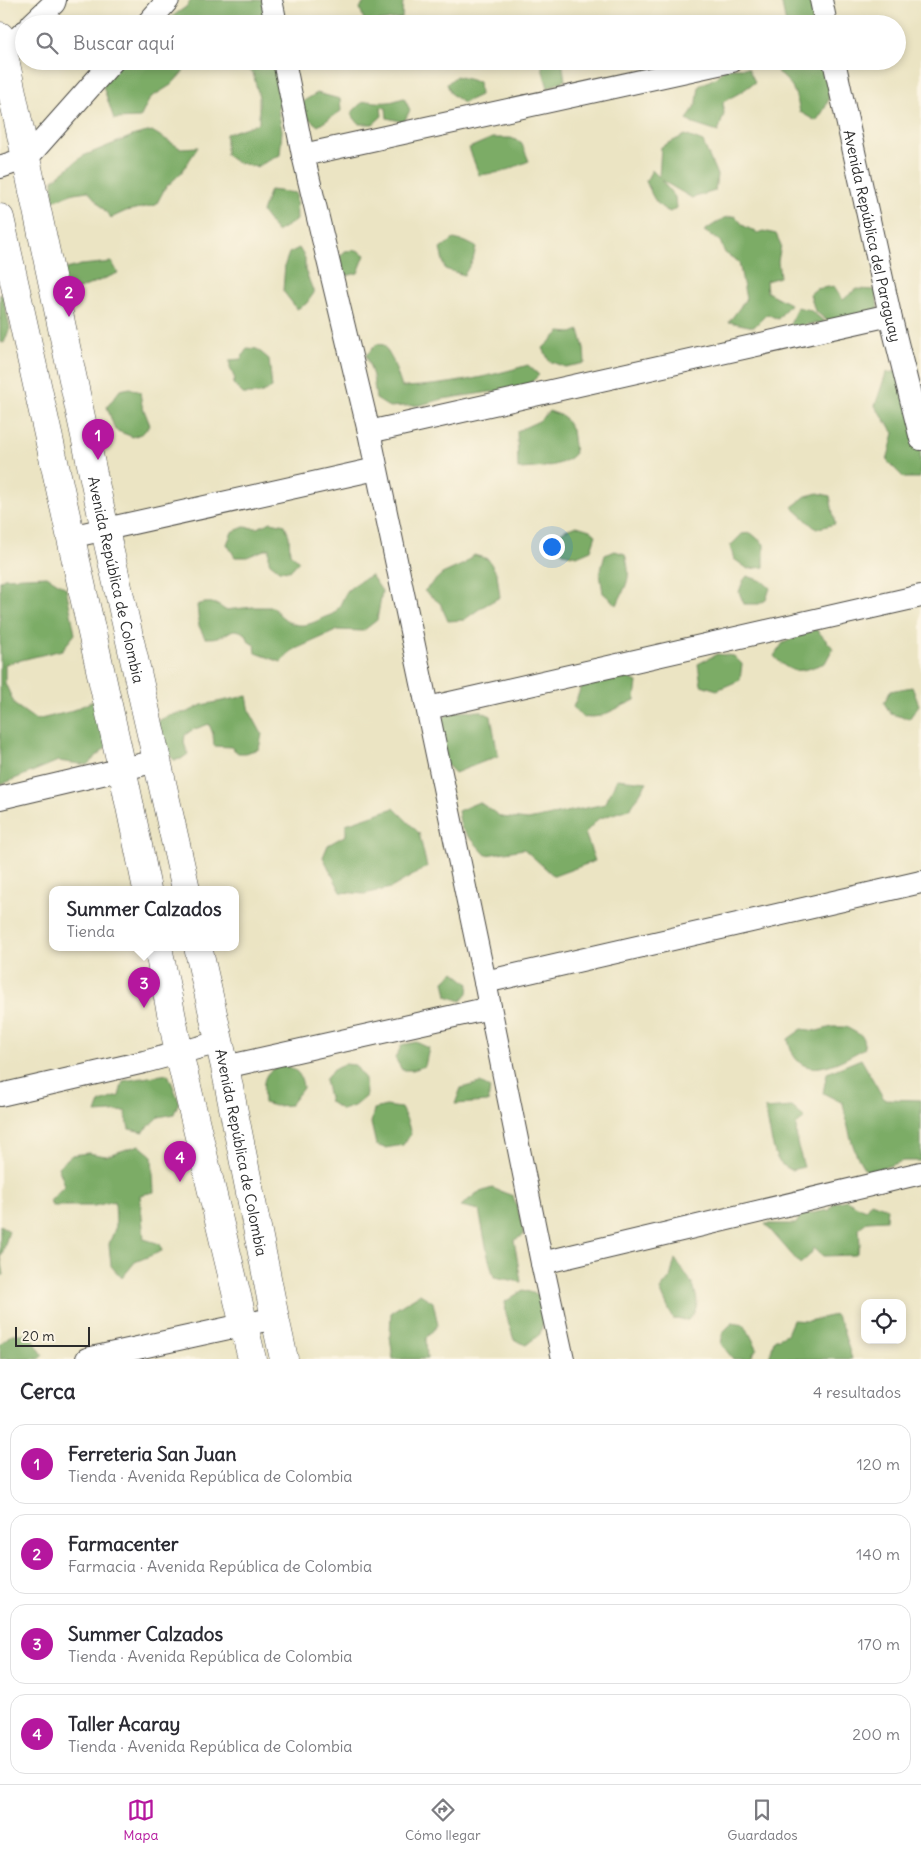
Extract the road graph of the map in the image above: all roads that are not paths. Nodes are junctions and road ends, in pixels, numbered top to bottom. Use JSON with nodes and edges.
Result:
{"nodes":[{"id":1,"x":55,"y":0,"type":"edge"},
{"id":2,"x":168,"y":0,"type":"edge"},
{"id":3,"x":271,"y":0,"type":"edge"},
{"id":4,"x":821,"y":0,"type":"edge"},
{"id":5,"x":41,"y":15,"type":"edge"},
{"id":6,"x":155,"y":15,"type":"edge"},
{"id":7,"x":274,"y":15,"type":"edge"},
{"id":8,"x":824,"y":15,"type":"edge"},
{"id":9,"x":15,"y":37,"type":"edge"},
{"id":10,"x":1,"y":46,"type":"edge"},
{"id":11,"x":105,"y":70,"type":"edge"},
{"id":12,"x":286,"y":70,"type":"edge"},
{"id":13,"x":691,"y":70,"type":"edge"},
{"id":14,"x":836,"y":70,"type":"edge"},
{"id":15,"x":303,"y":155,"type":"junction"},
{"id":16,"x":27,"y":158,"type":"junction"},
{"id":17,"x":0,"y":167,"type":"edge"},
{"id":18,"x":0,"y":218,"type":"edge"},
{"id":19,"x":890,"y":315,"type":"junction"},
{"id":20,"x":369,"y":432,"type":"junction"},
{"id":21,"x":921,"y":439,"type":"edge"},
{"id":22,"x":376,"y":469,"type":"junction"},
{"id":23,"x":105,"y":530,"type":"junction"},
{"id":24,"x":70,"y":537,"type":"junction"},
{"id":25,"x":921,"y":596,"type":"edge"},
{"id":26,"x":428,"y":708,"type":"junction"},
{"id":27,"x":157,"y":761,"type":"junction"},
{"id":28,"x":122,"y":768,"type":"junction"},
{"id":29,"x":0,"y":798,"type":"edge"},
{"id":30,"x":921,"y":882,"type":"edge"},
{"id":31,"x":146,"y":886,"type":"edge"},
{"id":32,"x":185,"y":886,"type":"edge"},
{"id":33,"x":159,"y":951,"type":"edge"},
{"id":34,"x":199,"y":951,"type":"edge"},
{"id":35,"x":485,"y":982,"type":"junction"},
{"id":36,"x":490,"y":1008,"type":"junction"},
{"id":37,"x":180,"y":1053,"type":"junction"},
{"id":38,"x":222,"y":1055,"type":"junction"},
{"id":39,"x":0,"y":1095,"type":"edge"},
{"id":40,"x":921,"y":1173,"type":"edge"},
{"id":41,"x":542,"y":1262,"type":"junction"},
{"id":42,"x":275,"y":1318,"type":"junction"},
{"id":43,"x":245,"y":1325,"type":"junction"},
{"id":44,"x":87,"y":1359,"type":"edge"},
{"id":45,"x":252,"y":1359,"type":"edge"},
{"id":46,"x":284,"y":1359,"type":"edge"},
{"id":47,"x":563,"y":1359,"type":"edge"}],
"edges":[{"from":1,"to":5,"type":"street"},
{"from":2,"to":6,"type":"street"},
{"from":3,"to":7,"type":"street"},
{"from":4,"to":8,"type":"street"},
{"from":9,"to":10,"type":"street"},
{"from":10,"to":16,"type":"street","name":"Avenida República de Colombia"},
{"from":11,"to":16,"type":"street"},
{"from":12,"to":15,"type":"street"},
{"from":13,"to":15,"type":"street"},
{"from":14,"to":19,"type":"street","name":"Avenida República del Paraguay"},
{"from":15,"to":20,"type":"street"},
{"from":16,"to":17,"type":"street"},
{"from":16,"to":23,"type":"street","name":"Avenida República de Colombia"},
{"from":18,"to":24,"type":"street"},
{"from":19,"to":20,"type":"street"},
{"from":19,"to":21,"type":"street","name":"Avenida República del Paraguay"},
{"from":20,"to":22,"type":"street"},
{"from":22,"to":23,"type":"street"},
{"from":22,"to":26,"type":"street"},
{"from":23,"to":24,"type":"street"},
{"from":23,"to":27,"type":"street","name":"Avenida República de Colombia"},
{"from":24,"to":28,"type":"street"},
{"from":25,"to":26,"type":"street"},
{"from":26,"to":35,"type":"street"},
{"from":27,"to":28,"type":"street"},
{"from":27,"to":32,"type":"street","name":"Avenida República de Colombia"},
{"from":28,"to":29,"type":"street"},
{"from":28,"to":31,"type":"street"},
{"from":30,"to":35,"type":"street"},
{"from":33,"to":37,"type":"street"},
{"from":34,"to":38,"type":"street","name":"Avenida República de Colombia"},
{"from":35,"to":36,"type":"street"},
{"from":36,"to":38,"type":"street"},
{"from":36,"to":41,"type":"street"},
{"from":37,"to":38,"type":"street"},
{"from":37,"to":39,"type":"street"},
{"from":37,"to":43,"type":"street"},
{"from":38,"to":42,"type":"street","name":"Avenida República de Colombia"},
{"from":40,"to":41,"type":"street"},
{"from":41,"to":47,"type":"street"},
{"from":42,"to":43,"type":"street"},
{"from":42,"to":46,"type":"street","name":"Avenida República de Colombia"},
{"from":43,"to":44,"type":"street"},
{"from":43,"to":45,"type":"street"}]}
